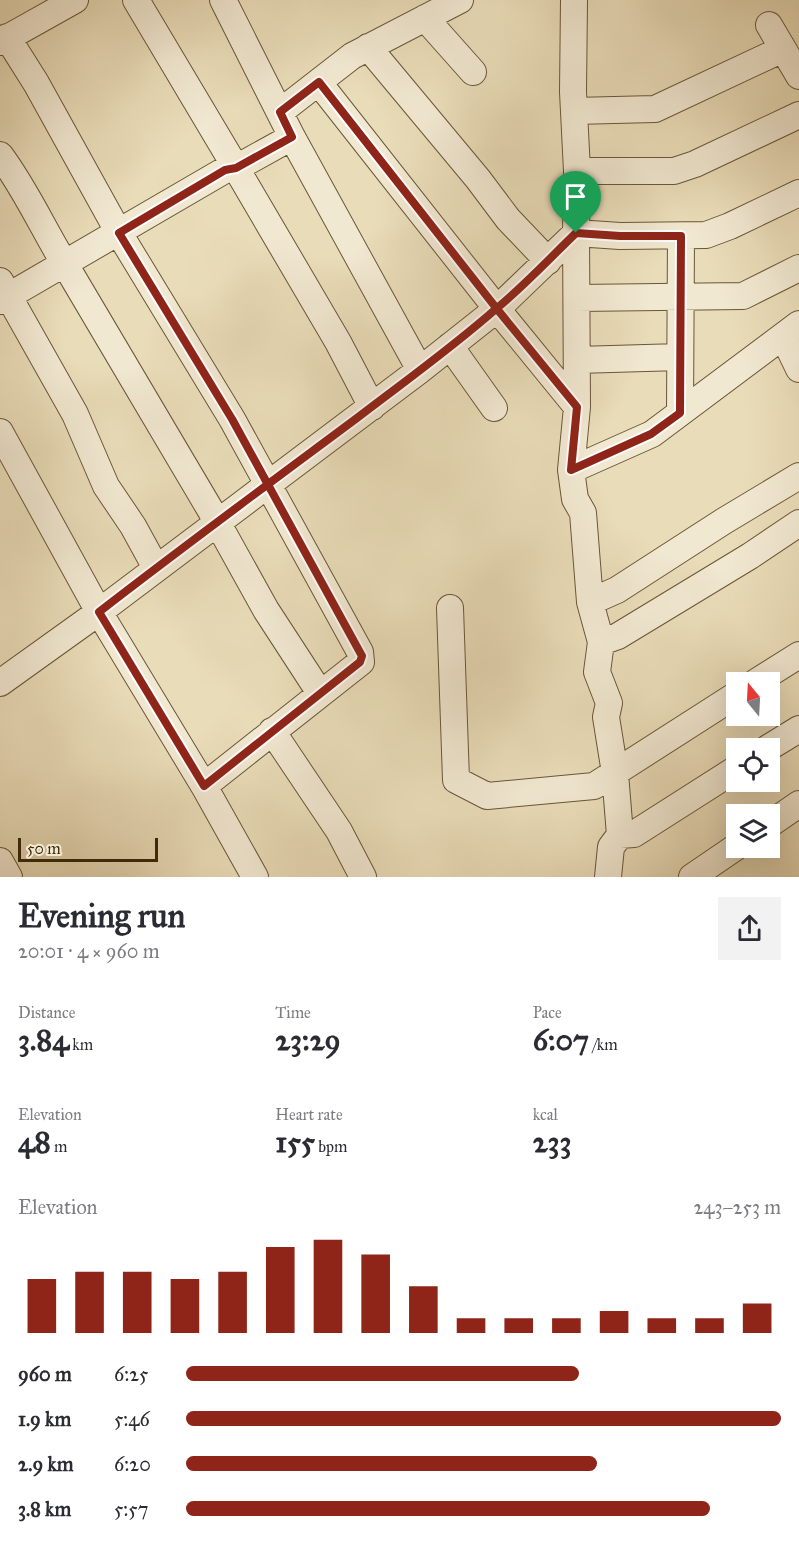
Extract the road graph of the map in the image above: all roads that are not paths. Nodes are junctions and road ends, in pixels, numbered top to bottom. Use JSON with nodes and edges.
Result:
{"nodes":[{"id":1,"x":75,"y":0,"type":"edge"},
{"id":2,"x":136,"y":0,"type":"edge"},
{"id":3,"x":223,"y":0,"type":"edge"},
{"id":4,"x":460,"y":0,"type":"edge"},
{"id":5,"x":574,"y":0,"type":"edge"},
{"id":6,"x":38,"y":9,"type":"edge"},
{"id":7,"x":425,"y":18,"type":"junction"},
{"id":8,"x":769,"y":25,"type":"dead end"},
{"id":9,"x":4,"y":40,"type":"edge"},
{"id":10,"x":368,"y":47,"type":"junction"},
{"id":11,"x":783,"y":49,"type":"junction"},
{"id":12,"x":473,"y":72,"type":"dead end"},
{"id":13,"x":799,"y":76,"type":"edge"},
{"id":14,"x":319,"y":82,"type":"junction"},
{"id":15,"x":574,"y":111,"type":"junction"},
{"id":16,"x":280,"y":112,"type":"junction"},
{"id":17,"x":799,"y":115,"type":"edge"},
{"id":18,"x":292,"y":137,"type":"junction"},
{"id":19,"x":0,"y":154,"type":"edge"},
{"id":20,"x":236,"y":168,"type":"junction"},
{"id":21,"x":577,"y":171,"type":"junction"},
{"id":22,"x":799,"y":192,"type":"edge"},
{"id":23,"x":119,"y":233,"type":"junction"},
{"id":24,"x":576,"y":233,"type":"junction"},
{"id":25,"x":681,"y":236,"type":"junction"},
{"id":26,"x":548,"y":261,"type":"junction"},
{"id":27,"x":64,"y":263,"type":"junction"},
{"id":28,"x":799,"y":268,"type":"edge"},
{"id":29,"x":3,"y":292,"type":"edge"},
{"id":30,"x":681,"y":297,"type":"junction"},
{"id":31,"x":577,"y":298,"type":"junction"},
{"id":32,"x":497,"y":309,"type":"junction"},
{"id":33,"x":791,"y":330,"type":"edge"},
{"id":34,"x":450,"y":346,"type":"junction"},
{"id":35,"x":680,"y":357,"type":"junction"},
{"id":36,"x":577,"y":360,"type":"junction"},
{"id":37,"x":799,"y":369,"type":"edge"},
{"id":38,"x":420,"y":370,"type":"junction"},
{"id":39,"x":372,"y":406,"type":"junction"},
{"id":40,"x":577,"y":407,"type":"junction"},
{"id":41,"x":494,"y":408,"type":"dead end"},
{"id":42,"x":680,"y":413,"type":"junction"},
{"id":43,"x":0,"y":432,"type":"edge"},
{"id":44,"x":571,"y":470,"type":"junction"},
{"id":45,"x":799,"y":476,"type":"edge"},
{"id":46,"x":268,"y":485,"type":"junction"},
{"id":47,"x":218,"y":523,"type":"junction"},
{"id":48,"x":799,"y":523,"type":"edge"},
{"id":49,"x":156,"y":568,"type":"junction"},
{"id":50,"x":590,"y":602,"type":"junction"},
{"id":51,"x":450,"y":608,"type":"dead end"},
{"id":52,"x":99,"y":612,"type":"junction"},
{"id":53,"x":601,"y":642,"type":"junction"},
{"id":54,"x":799,"y":655,"type":"edge"},
{"id":55,"x":772,"y":672,"type":"edge"},
{"id":56,"x":2,"y":677,"type":"edge"},
{"id":57,"x":320,"y":693,"type":"junction"},
{"id":58,"x":726,"y":701,"type":"edge"},
{"id":59,"x":799,"y":729,"type":"edge"},
{"id":60,"x":272,"y":731,"type":"junction"},
{"id":61,"x":780,"y":741,"type":"edge"},
{"id":62,"x":615,"y":773,"type":"junction"},
{"id":63,"x":726,"y":775,"type":"edge"},
{"id":64,"x":204,"y":786,"type":"junction"},
{"id":65,"x":799,"y":804,"type":"edge"},
{"id":66,"x":780,"y":817,"type":"edge"},
{"id":67,"x":620,"y":835,"type":"junction"},
{"id":68,"x":726,"y":854,"type":"edge"},
{"id":69,"x":0,"y":861,"type":"edge"},
{"id":70,"x":9,"y":877,"type":"edge"},
{"id":71,"x":255,"y":877,"type":"edge"},
{"id":72,"x":363,"y":877,"type":"edge"},
{"id":73,"x":608,"y":877,"type":"edge"},
{"id":74,"x":692,"y":877,"type":"edge"}],
"edges":[{"from":1,"to":6,"type":"street"},
{"from":2,"to":20,"type":"street"},
{"from":3,"to":16,"type":"street"},
{"from":4,"to":7,"type":"street"},
{"from":5,"to":15,"type":"street"},
{"from":6,"to":9,"type":"street"},
{"from":7,"to":10,"type":"street"},
{"from":7,"to":12,"type":"street"},
{"from":8,"to":11,"type":"street"},
{"from":9,"to":23,"type":"street"},
{"from":10,"to":14,"type":"street"},
{"from":10,"to":26,"type":"street"},
{"from":11,"to":13,"type":"street"},
{"from":11,"to":15,"type":"street"},
{"from":14,"to":16,"type":"street"},
{"from":14,"to":32,"type":"street"},
{"from":15,"to":21,"type":"street"},
{"from":16,"to":18,"type":"street"},
{"from":17,"to":21,"type":"street"},
{"from":18,"to":20,"type":"street"},
{"from":18,"to":38,"type":"street"},
{"from":19,"to":27,"type":"street"},
{"from":20,"to":23,"type":"street"},
{"from":20,"to":39,"type":"street"},
{"from":21,"to":24,"type":"street"},
{"from":22,"to":25,"type":"street"},
{"from":23,"to":27,"type":"street"},
{"from":23,"to":46,"type":"street"},
{"from":24,"to":25,"type":"street"},
{"from":24,"to":26,"type":"street"},
{"from":24,"to":31,"type":"street"},
{"from":25,"to":30,"type":"street"},
{"from":26,"to":32,"type":"street"},
{"from":27,"to":29,"type":"street"},
{"from":27,"to":47,"type":"street"},
{"from":28,"to":30,"type":"street"},
{"from":29,"to":49,"type":"street"},
{"from":30,"to":31,"type":"street"},
{"from":30,"to":35,"type":"street"},
{"from":31,"to":36,"type":"street"},
{"from":32,"to":34,"type":"street"},
{"from":32,"to":40,"type":"street"},
{"from":33,"to":37,"type":"street"},
{"from":33,"to":42,"type":"street"},
{"from":34,"to":38,"type":"street"},
{"from":34,"to":41,"type":"street"},
{"from":35,"to":36,"type":"street"},
{"from":35,"to":42,"type":"street"},
{"from":36,"to":40,"type":"street"},
{"from":38,"to":39,"type":"street"},
{"from":39,"to":46,"type":"street"},
{"from":40,"to":44,"type":"street"},
{"from":42,"to":44,"type":"street"},
{"from":43,"to":52,"type":"street"},
{"from":44,"to":50,"type":"street"},
{"from":45,"to":50,"type":"street"},
{"from":46,"to":47,"type":"street"},
{"from":46,"to":57,"type":"street"},
{"from":47,"to":49,"type":"street"},
{"from":47,"to":57,"type":"street"},
{"from":48,"to":53,"type":"street"},
{"from":49,"to":52,"type":"street"},
{"from":50,"to":53,"type":"street"},
{"from":51,"to":62,"type":"street"},
{"from":52,"to":56,"type":"street"},
{"from":52,"to":64,"type":"street"},
{"from":53,"to":62,"type":"street"},
{"from":54,"to":55,"type":"street"},
{"from":57,"to":60,"type":"street"},
{"from":58,"to":62,"type":"street"},
{"from":59,"to":61,"type":"street"},
{"from":60,"to":64,"type":"street"},
{"from":60,"to":72,"type":"street"},
{"from":62,"to":67,"type":"street"},
{"from":63,"to":67,"type":"street"},
{"from":64,"to":71,"type":"street"},
{"from":65,"to":66,"type":"street"},
{"from":67,"to":73,"type":"street"},
{"from":68,"to":74,"type":"street"},
{"from":69,"to":70,"type":"street"}]}
